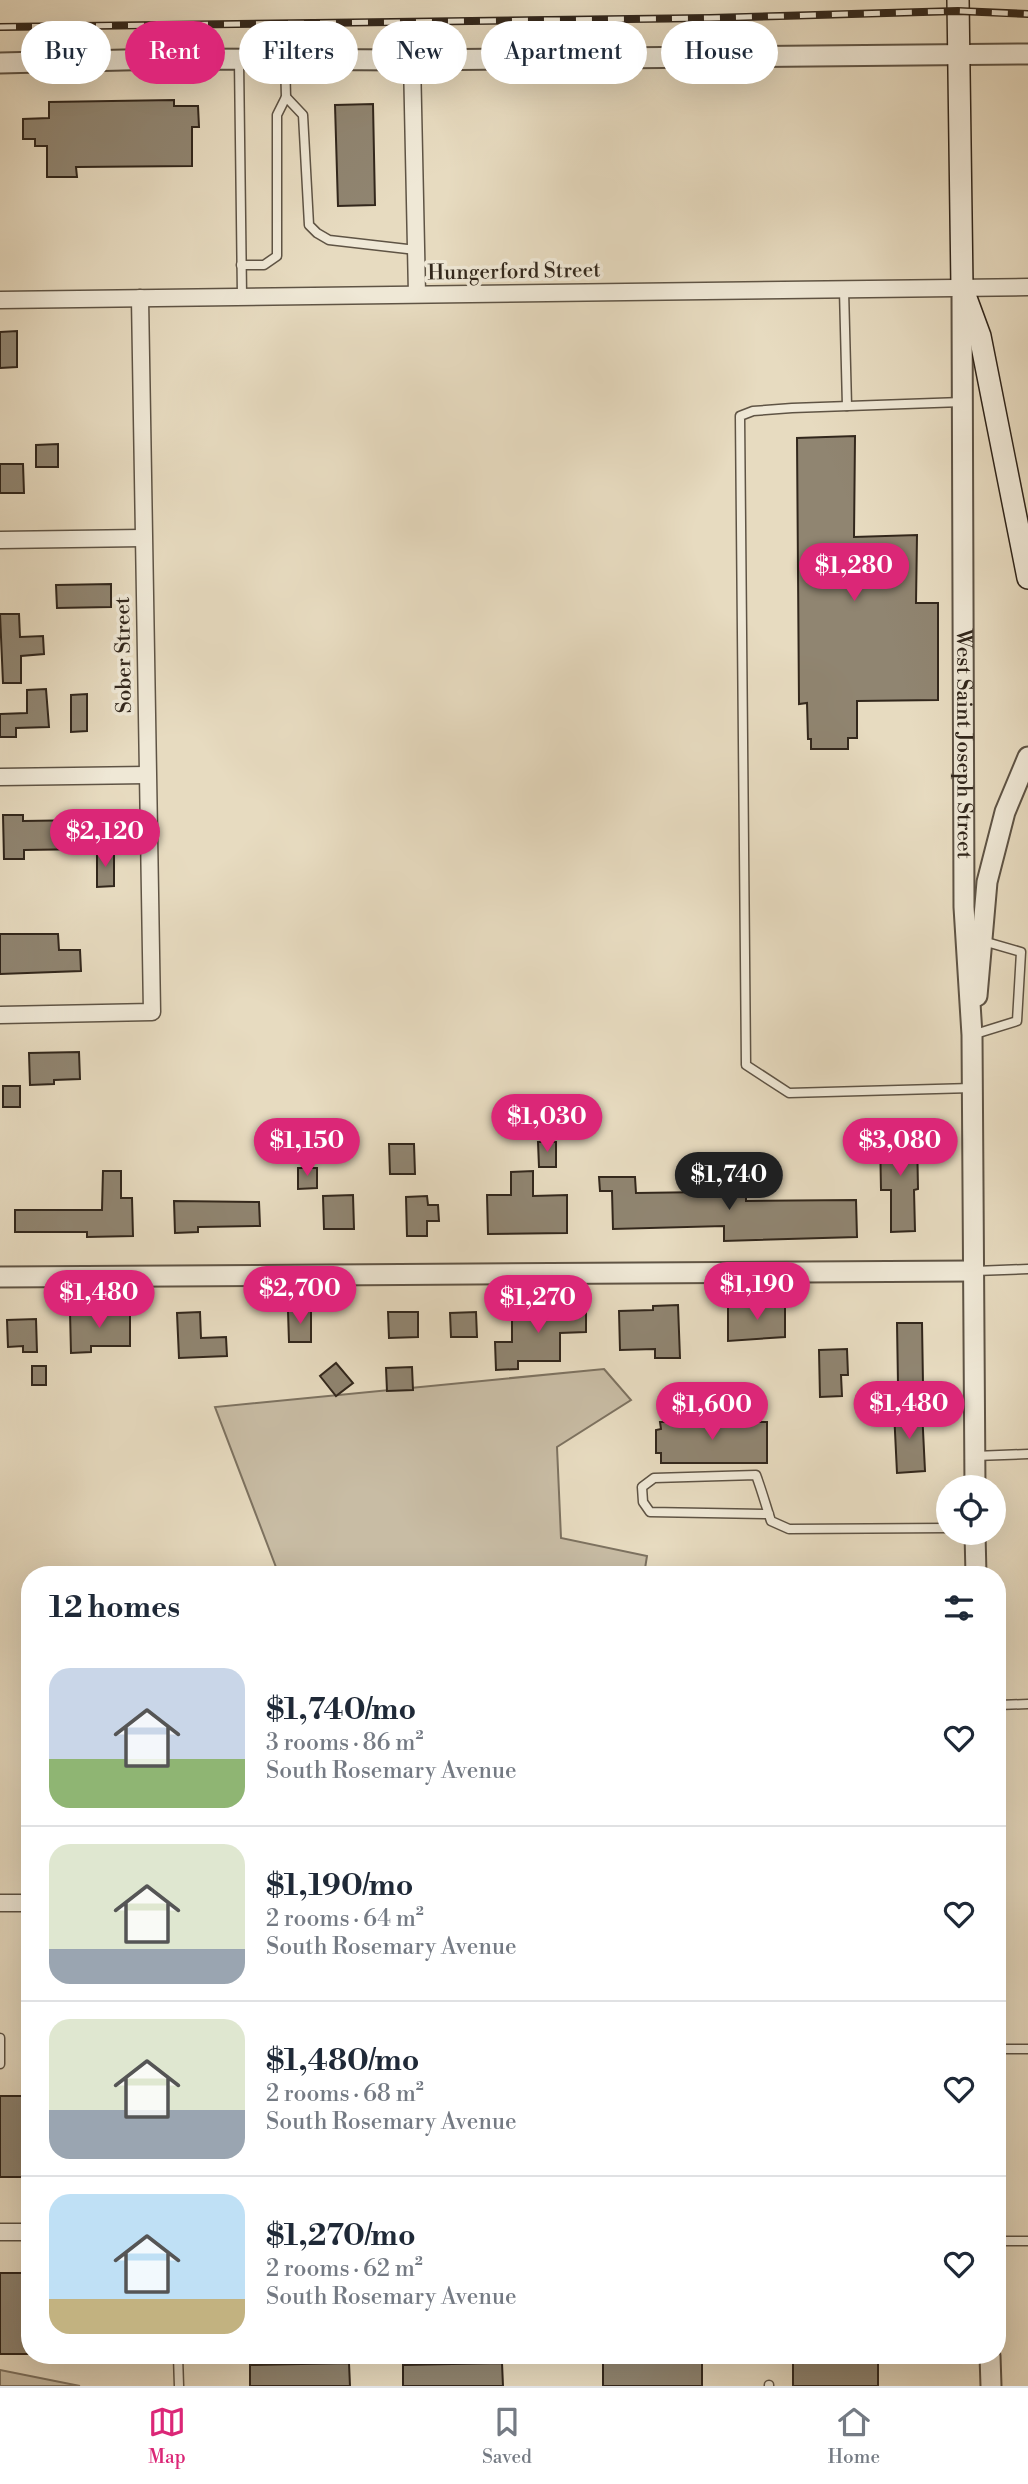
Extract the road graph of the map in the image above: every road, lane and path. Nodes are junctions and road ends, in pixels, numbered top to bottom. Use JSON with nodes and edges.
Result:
{"nodes":[{"id":1,"x":958,"y":0,"type":"edge"},
{"id":2,"x":1028,"y":54,"type":"edge"},
{"id":3,"x":960,"y":55,"type":"junction"},
{"id":4,"x":467,"y":59,"type":"edge"},
{"id":5,"x":239,"y":60,"type":"edge"},
{"id":6,"x":0,"y":63,"type":"edge"},
{"id":7,"x":239,"y":84,"type":"edge"},
{"id":8,"x":286,"y":84,"type":"edge"},
{"id":9,"x":413,"y":84,"type":"edge"},
{"id":10,"x":286,"y":97,"type":"junction"},
{"id":11,"x":416,"y":250,"type":"junction"},
{"id":12,"x":241,"y":265,"type":"junction"},
{"id":13,"x":962,"y":287,"type":"junction"},
{"id":14,"x":1027,"y":288,"type":"edge"},
{"id":15,"x":844,"y":289,"type":"junction"},
{"id":16,"x":417,"y":294,"type":"junction"},
{"id":17,"x":242,"y":296,"type":"junction"},
{"id":18,"x":139,"y":298,"type":"junction"},
{"id":19,"x":0,"y":300,"type":"edge"},
{"id":20,"x":963,"y":402,"type":"junction"},
{"id":21,"x":847,"y":406,"type":"junction"},
{"id":22,"x":142,"y":538,"type":"junction"},
{"id":23,"x":0,"y":540,"type":"edge"},
{"id":24,"x":1028,"y":578,"type":"edge"},
{"id":25,"x":1028,"y":757,"type":"edge"},
{"id":26,"x":147,"y":775,"type":"junction"},
{"id":27,"x":0,"y":777,"type":"edge"},
{"id":28,"x":983,"y":941,"type":"junction"},
{"id":29,"x":0,"y":1015,"type":"edge"},
{"id":30,"x":972,"y":1035,"type":"junction"},
{"id":31,"x":972,"y":1088,"type":"junction"},
{"id":32,"x":1028,"y":1269,"type":"edge"},
{"id":33,"x":972,"y":1271,"type":"junction"},
{"id":34,"x":0,"y":1277,"type":"edge"},
{"id":35,"x":1028,"y":1454,"type":"edge"},
{"id":36,"x":975,"y":1456,"type":"junction"},
{"id":37,"x":975,"y":1475,"type":"edge"},
{"id":38,"x":769,"y":1514,"type":"junction"},
{"id":39,"x":936,"y":1528,"type":"edge"},
{"id":40,"x":975,"y":1545,"type":"edge"},
{"id":41,"x":976,"y":1566,"type":"edge"},
{"id":42,"x":1028,"y":1704,"type":"edge"},
{"id":43,"x":1006,"y":1705,"type":"edge"},
{"id":44,"x":0,"y":1903,"type":"edge"},
{"id":45,"x":21,"y":1903,"type":"edge"},
{"id":46,"x":0,"y":2038,"type":"edge"},
{"id":47,"x":1006,"y":2049,"type":"edge"},
{"id":48,"x":1028,"y":2049,"type":"edge"},
{"id":49,"x":0,"y":2064,"type":"edge"},
{"id":50,"x":0,"y":2232,"type":"edge"},
{"id":51,"x":21,"y":2232,"type":"edge"},
{"id":52,"x":1006,"y":2241,"type":"edge"},
{"id":53,"x":1028,"y":2241,"type":"edge"},
{"id":54,"x":179,"y":2364,"type":"edge"},
{"id":55,"x":990,"y":2364,"type":"edge"},
{"id":56,"x":180,"y":2386,"type":"edge"},
{"id":57,"x":990,"y":2386,"type":"edge"}],
"edges":[{"from":1,"to":3,"type":"main road","name":"West Saint Joseph Street"},
{"from":2,"to":3,"type":"street"},
{"from":3,"to":4,"type":"street"},
{"from":3,"to":13,"type":"main road","name":"West Saint Joseph Street"},
{"from":5,"to":6,"type":"street"},
{"from":7,"to":12,"type":"lane"},
{"from":8,"to":10,"type":"lane"},
{"from":9,"to":11,"type":"street"},
{"from":10,"to":11,"type":"lane"},
{"from":10,"to":12,"type":"lane"},
{"from":11,"to":16,"type":"street"},
{"from":12,"to":17,"type":"lane"},
{"from":13,"to":14,"type":"street","name":"Hungerford Street"},
{"from":13,"to":15,"type":"street","name":"Hungerford Street"},
{"from":13,"to":20,"type":"street","name":"West Saint Joseph Street"},
{"from":13,"to":24,"type":"main road"},
{"from":15,"to":16,"type":"street","name":"Hungerford Street"},
{"from":15,"to":21,"type":"lane"},
{"from":16,"to":17,"type":"street","name":"Hungerford Street"},
{"from":17,"to":18,"type":"street","name":"Hungerford Street"},
{"from":18,"to":19,"type":"street","name":"Hungerford Street"},
{"from":18,"to":22,"type":"street","name":"Sober Street"},
{"from":20,"to":21,"type":"lane"},
{"from":20,"to":30,"type":"street","name":"West Saint Joseph Street"},
{"from":21,"to":31,"type":"lane"},
{"from":22,"to":23,"type":"street"},
{"from":22,"to":26,"type":"street","name":"Sober Street"},
{"from":25,"to":28,"type":"street"},
{"from":26,"to":27,"type":"street"},
{"from":26,"to":29,"type":"street","name":"Sober Street"},
{"from":28,"to":30,"type":"street"},
{"from":28,"to":30,"type":"lane"},
{"from":30,"to":31,"type":"street","name":"West Saint Joseph Street"},
{"from":31,"to":33,"type":"street","name":"West Saint Joseph Street"},
{"from":32,"to":33,"type":"lane"},
{"from":33,"to":34,"type":"street"},
{"from":33,"to":36,"type":"street","name":"West Saint Joseph Street"},
{"from":35,"to":36,"type":"lane"},
{"from":36,"to":37,"type":"street","name":"West Saint Joseph Street"},
{"from":38,"to":38,"type":"lane"},
{"from":38,"to":39,"type":"lane"},
{"from":40,"to":41,"type":"street"},
{"from":42,"to":43,"type":"lane"},
{"from":44,"to":45,"type":"street"},
{"from":46,"to":49,"type":"lane"},
{"from":47,"to":48,"type":"lane"},
{"from":50,"to":51,"type":"street"},
{"from":52,"to":53,"type":"lane"},
{"from":54,"to":56,"type":"lane"},
{"from":55,"to":57,"type":"street"}]}
